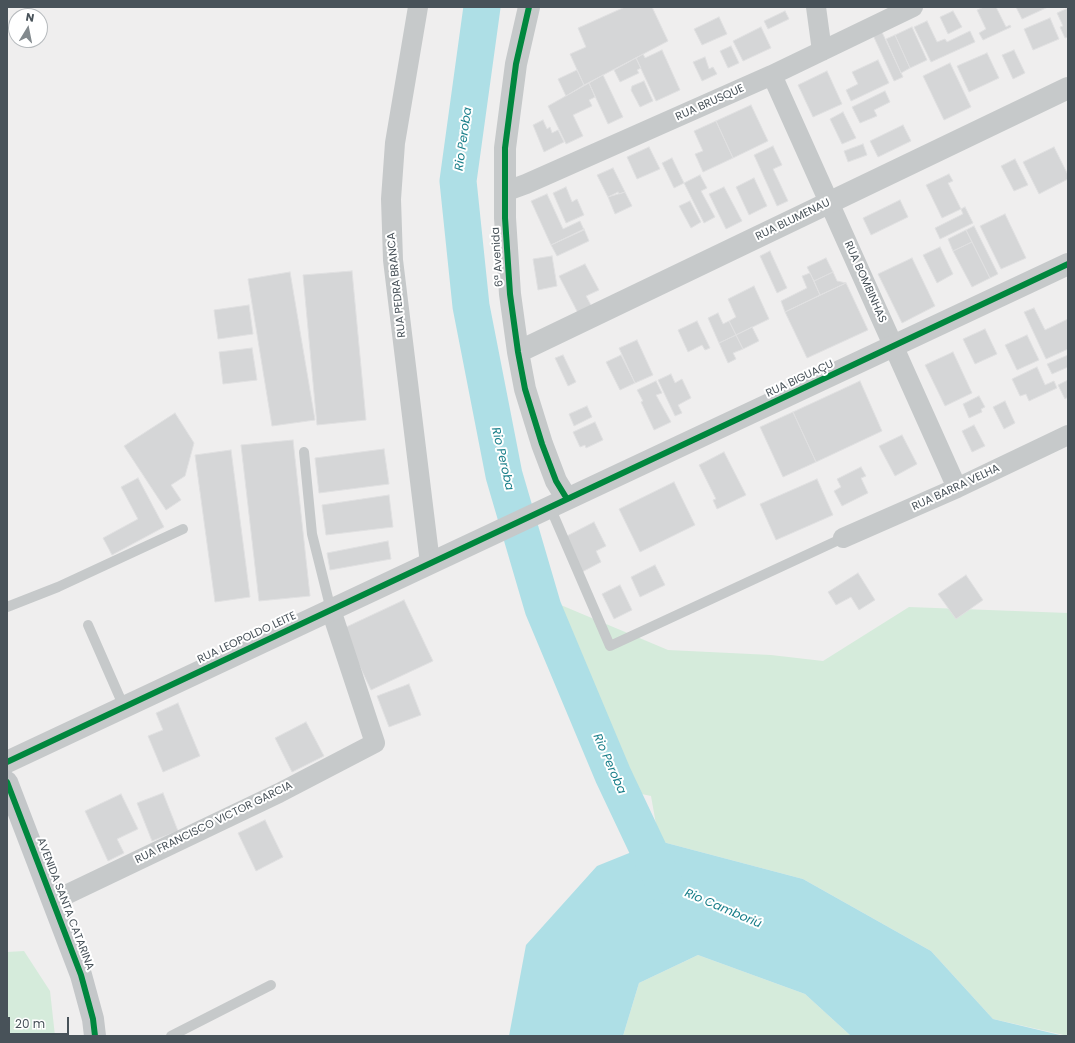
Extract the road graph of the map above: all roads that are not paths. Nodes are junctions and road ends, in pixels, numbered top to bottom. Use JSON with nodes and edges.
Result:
{"nodes":[{"id":1,"x":418,"y":7,"type":"edge"},
{"id":2,"x":529,"y":7,"type":"edge"},
{"id":3,"x":816,"y":7,"type":"edge"},
{"id":4,"x":913,"y":7,"type":"edge"},
{"id":5,"x":822,"y":51,"type":"junction"},
{"id":6,"x":772,"y":76,"type":"junction"},
{"id":7,"x":1068,"y":88,"type":"edge"},
{"id":8,"x":504,"y":192,"type":"junction"},
{"id":9,"x":829,"y":202,"type":"junction"},
{"id":10,"x":1068,"y":264,"type":"edge"},
{"id":11,"x":894,"y":346,"type":"junction"},
{"id":12,"x":518,"y":352,"type":"junction"},
{"id":13,"x":1068,"y":435,"type":"edge"},
{"id":14,"x":304,"y":452,"type":"dead end"},
{"id":15,"x":958,"y":488,"type":"junction"},
{"id":16,"x":552,"y":506,"type":"junction"},
{"id":17,"x":183,"y":529,"type":"dead end"},
{"id":18,"x":496,"y":533,"type":"joint"},
{"id":19,"x":843,"y":538,"type":"joint"},
{"id":20,"x":430,"y":563,"type":"junction"},
{"id":21,"x":7,"y":607,"type":"edge"},
{"id":22,"x":331,"y":610,"type":"junction"},
{"id":23,"x":88,"y":626,"type":"dead end"},
{"id":24,"x":124,"y":707,"type":"junction"},
{"id":25,"x":7,"y":762,"type":"edge"},
{"id":26,"x":7,"y":782,"type":"edge"},
{"id":27,"x":53,"y":901,"type":"junction"},
{"id":28,"x":271,"y":985,"type":"dead end"},
{"id":29,"x":95,"y":1036,"type":"edge"},
{"id":30,"x":171,"y":1036,"type":"edge"}],
"edges":[{"from":1,"to":20,"type":"street","name":"RUA PEDRA BRANCA"},
{"from":2,"to":8,"type":"street","name":"6ª Avenida"},
{"from":3,"to":5,"type":"street"},
{"from":4,"to":5,"type":"street","name":"RUA BRUSQUE"},
{"from":5,"to":6,"type":"street","name":"RUA BRUSQUE"},
{"from":6,"to":8,"type":"street","name":"RUA BRUSQUE"},
{"from":6,"to":9,"type":"street","name":"RUA BOMBINHAS"},
{"from":7,"to":9,"type":"street","name":"RUA BLUMENAU"},
{"from":8,"to":12,"type":"street","name":"6ª Avenida"},
{"from":9,"to":11,"type":"street","name":"RUA BOMBINHAS"},
{"from":9,"to":12,"type":"street","name":"RUA BLUMENAU"},
{"from":10,"to":11,"type":"street","name":"RUA BIGUAÇU"},
{"from":11,"to":15,"type":"street","name":"RUA BOMBINHAS"},
{"from":11,"to":16,"type":"street","name":"RUA BIGUAÇU"},
{"from":12,"to":16,"type":"street","name":"6ª Avenida"},
{"from":13,"to":15,"type":"street","name":"RUA BARRA VELHA"},
{"from":14,"to":22,"type":"lane"},
{"from":15,"to":19,"type":"street","name":"RUA BARRA VELHA"},
{"from":16,"to":18,"type":"street","name":"RUA BIGUAÇU"},
{"from":16,"to":19,"type":"lane"},
{"from":17,"to":21,"type":"lane"},
{"from":18,"to":20,"type":"street","name":"RUA LEOPOLDO LEITE"},
{"from":20,"to":22,"type":"street","name":"RUA LEOPOLDO LEITE"},
{"from":22,"to":24,"type":"street","name":"RUA LEOPOLDO LEITE"},
{"from":22,"to":27,"type":"street","name":"RUA FRANCISCO VICTOR GARCIA"},
{"from":23,"to":24,"type":"lane"},
{"from":24,"to":25,"type":"street","name":"RUA LEOPOLDO LEITE"},
{"from":26,"to":27,"type":"main road","name":"AVENIDA SANTA CATARINA"},
{"from":27,"to":29,"type":"main road","name":"AVENIDA SANTA CATARINA"},
{"from":28,"to":30,"type":"lane"}]}
